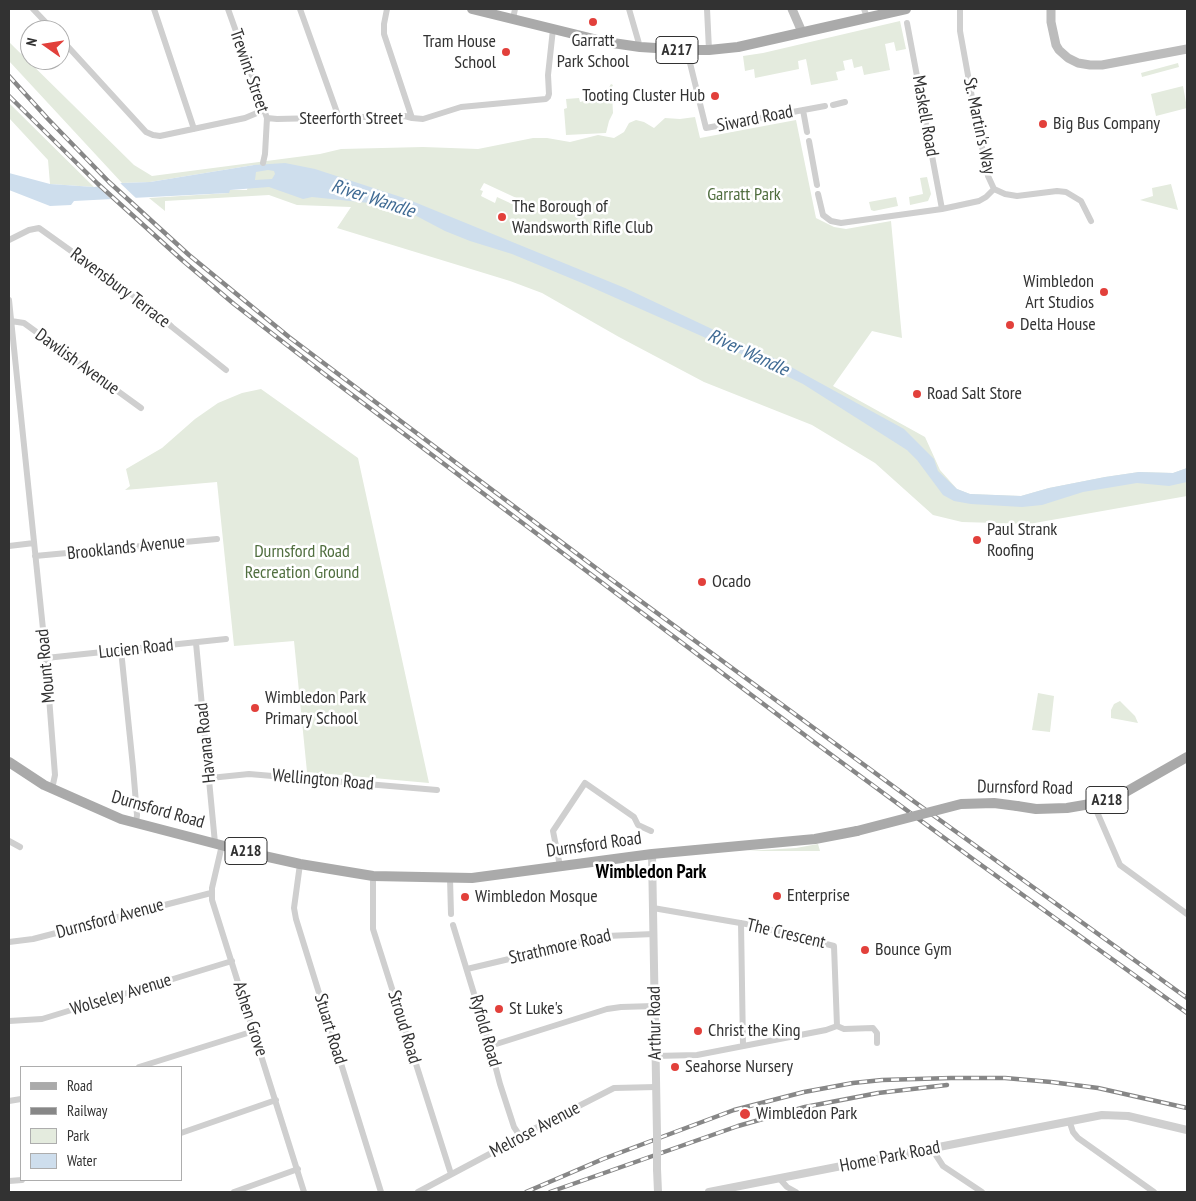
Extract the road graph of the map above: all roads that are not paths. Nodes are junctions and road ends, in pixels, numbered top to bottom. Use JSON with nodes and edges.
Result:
{"nodes":[{"id":1,"x":33,"y":9,"type":"edge"},
{"id":2,"x":154,"y":9,"type":"edge"},
{"id":3,"x":228,"y":9,"type":"edge"},
{"id":4,"x":300,"y":9,"type":"edge"},
{"id":5,"x":387,"y":9,"type":"edge"},
{"id":6,"x":472,"y":9,"type":"edge"},
{"id":7,"x":629,"y":9,"type":"edge"},
{"id":8,"x":708,"y":9,"type":"edge"},
{"id":9,"x":792,"y":9,"type":"edge"},
{"id":10,"x":906,"y":9,"type":"edge"},
{"id":11,"x":960,"y":9,"type":"edge"},
{"id":12,"x":1050,"y":9,"type":"edge"},
{"id":13,"x":865,"y":13,"type":"edge"},
{"id":14,"x":514,"y":14,"type":"edge"},
{"id":15,"x":43,"y":20,"type":"edge"},
{"id":16,"x":908,"y":23,"type":"dead end"},
{"id":17,"x":553,"y":29,"type":"junction"},
{"id":18,"x":802,"y":32,"type":"junction"},
{"id":19,"x":640,"y":47,"type":"junction"},
{"id":20,"x":70,"y":49,"type":"edge"},
{"id":21,"x":688,"y":50,"type":"junction"},
{"id":22,"x":709,"y":50,"type":"junction"},
{"id":23,"x":1187,"y":50,"type":"edge"},
{"id":24,"x":845,"y":102,"type":"dead end"},
{"id":25,"x":833,"y":104,"type":"dead end"},
{"id":26,"x":824,"y":106,"type":"dead end"},
{"id":27,"x":264,"y":110,"type":"junction"},
{"id":28,"x":803,"y":110,"type":"junction"},
{"id":29,"x":267,"y":118,"type":"junction"},
{"id":30,"x":339,"y":118,"type":"junction"},
{"id":31,"x":412,"y":118,"type":"junction"},
{"id":32,"x":194,"y":129,"type":"junction"},
{"id":33,"x":807,"y":132,"type":"dead end"},
{"id":34,"x":809,"y":141,"type":"dead end"},
{"id":35,"x":263,"y":163,"type":"dead end"},
{"id":36,"x":816,"y":185,"type":"dead end"},
{"id":37,"x":994,"y":189,"type":"junction"},
{"id":38,"x":818,"y":194,"type":"dead end"},
{"id":39,"x":942,"y":208,"type":"junction"},
{"id":40,"x":1091,"y":222,"type":"dead end"},
{"id":41,"x":9,"y":240,"type":"edge"},
{"id":42,"x":9,"y":300,"type":"edge"},
{"id":43,"x":11,"y":321,"type":"junction"},
{"id":44,"x":226,"y":370,"type":"dead end"},
{"id":45,"x":142,"y":408,"type":"dead end"},
{"id":46,"x":218,"y":539,"type":"dead end"},
{"id":47,"x":34,"y":543,"type":"junction"},
{"id":48,"x":9,"y":546,"type":"edge"},
{"id":49,"x":35,"y":556,"type":"junction"},
{"id":50,"x":226,"y":639,"type":"dead end"},
{"id":51,"x":196,"y":643,"type":"junction"},
{"id":52,"x":121,"y":650,"type":"junction"},
{"id":53,"x":46,"y":658,"type":"junction"},
{"id":54,"x":1187,"y":757,"type":"edge"},
{"id":55,"x":9,"y":762,"type":"edge"},
{"id":56,"x":210,"y":778,"type":"junction"},
{"id":57,"x":52,"y":789,"type":"junction"},
{"id":58,"x":437,"y":790,"type":"dead end"},
{"id":59,"x":1096,"y":803,"type":"junction"},
{"id":60,"x":136,"y":823,"type":"junction"},
{"id":61,"x":651,"y":831,"type":"dead end"},
{"id":62,"x":9,"y":841,"type":"edge"},
{"id":63,"x":218,"y":844,"type":"junction"},
{"id":64,"x":20,"y":847,"type":"dead end"},
{"id":65,"x":652,"y":854,"type":"junction"},
{"id":66,"x":300,"y":864,"type":"junction"},
{"id":67,"x":560,"y":866,"type":"junction"},
{"id":68,"x":373,"y":876,"type":"junction"},
{"id":69,"x":450,"y":878,"type":"junction"},
{"id":70,"x":212,"y":893,"type":"junction"},
{"id":71,"x":653,"y":908,"type":"junction"},
{"id":72,"x":451,"y":914,"type":"dead end"},
{"id":73,"x":1187,"y":914,"type":"edge"},
{"id":74,"x":741,"y":923,"type":"junction"},
{"id":75,"x":453,"y":925,"type":"dead end"},
{"id":76,"x":654,"y":934,"type":"junction"},
{"id":77,"x":9,"y":942,"type":"edge"},
{"id":78,"x":232,"y":961,"type":"junction"},
{"id":79,"x":467,"y":969,"type":"junction"},
{"id":80,"x":654,"y":1006,"type":"junction"},
{"id":81,"x":9,"y":1022,"type":"edge"},
{"id":82,"x":837,"y":1026,"type":"junction"},
{"id":83,"x":254,"y":1031,"type":"junction"},
{"id":84,"x":877,"y":1043,"type":"dead end"},
{"id":85,"x":490,"y":1046,"type":"junction"},
{"id":86,"x":743,"y":1046,"type":"junction"},
{"id":87,"x":655,"y":1056,"type":"junction"},
{"id":88,"x":142,"y":1066,"type":"edge"},
{"id":89,"x":656,"y":1087,"type":"junction"},
{"id":90,"x":276,"y":1100,"type":"junction"},
{"id":91,"x":1070,"y":1123,"type":"junction"},
{"id":92,"x":1187,"y":1130,"type":"edge"},
{"id":93,"x":182,"y":1132,"type":"edge"},
{"id":94,"x":520,"y":1136,"type":"junction"},
{"id":95,"x":932,"y":1149,"type":"junction"},
{"id":96,"x":298,"y":1169,"type":"junction"},
{"id":97,"x":451,"y":1174,"type":"junction"},
{"id":98,"x":780,"y":1178,"type":"junction"},
{"id":99,"x":234,"y":1192,"type":"edge"},
{"id":100,"x":304,"y":1192,"type":"edge"},
{"id":101,"x":381,"y":1192,"type":"edge"},
{"id":102,"x":418,"y":1192,"type":"edge"},
{"id":103,"x":658,"y":1192,"type":"edge"},
{"id":104,"x":709,"y":1192,"type":"edge"},
{"id":105,"x":796,"y":1192,"type":"edge"},
{"id":106,"x":982,"y":1192,"type":"edge"},
{"id":107,"x":1154,"y":1192,"type":"edge"}],
"edges":[{"from":1,"to":15,"type":"street"},
{"from":2,"to":32,"type":"street"},
{"from":3,"to":27,"type":"street","name":"Trewint Street"},
{"from":4,"to":30,"type":"street"},
{"from":5,"to":31,"type":"street","name":"Steerforth Street"},
{"from":6,"to":14,"type":"main road","number":"A217"},
{"from":7,"to":19,"type":"street"},
{"from":8,"to":22,"type":"street"},
{"from":9,"to":18,"type":"main road"},
{"from":10,"to":13,"type":"main road","number":"A217"},
{"from":11,"to":37,"type":"street","name":"St. Martin's Way"},
{"from":12,"to":23,"type":"main road"},
{"from":13,"to":18,"type":"main road","number":"A217"},
{"from":14,"to":17,"type":"main road","number":"A217"},
{"from":16,"to":39,"type":"street","name":"Maskell Road"},
{"from":17,"to":19,"type":"main road","number":"A217"},
{"from":17,"to":31,"type":"street"},
{"from":18,"to":22,"type":"main road","number":"A217"},
{"from":19,"to":21,"type":"main road","number":"A217"},
{"from":20,"to":32,"type":"street"},
{"from":21,"to":22,"type":"main road","number":"A217"},
{"from":21,"to":28,"type":"street","name":"Siward Road"},
{"from":24,"to":25,"type":"street"},
{"from":26,"to":28,"type":"street","name":"Siward Road"},
{"from":27,"to":29,"type":"street","name":"Trewint Street"},
{"from":27,"to":32,"type":"street"},
{"from":28,"to":33,"type":"street"},
{"from":29,"to":30,"type":"street","name":"Steerforth Street"},
{"from":29,"to":35,"type":"street","name":"Trewint Street"},
{"from":30,"to":31,"type":"street","name":"Steerforth Street"},
{"from":34,"to":36,"type":"street"},
{"from":37,"to":39,"type":"street"},
{"from":37,"to":40,"type":"street","name":"St. Martin's Way"},
{"from":38,"to":39,"type":"street"},
{"from":41,"to":44,"type":"street","name":"Ravensbury Terrace"},
{"from":42,"to":43,"type":"street","name":"Mount Road"},
{"from":43,"to":45,"type":"street","name":"Dawlish Avenue"},
{"from":43,"to":47,"type":"street","name":"Mount Road"},
{"from":46,"to":49,"type":"street","name":"Brooklands Avenue"},
{"from":47,"to":48,"type":"street"},
{"from":47,"to":49,"type":"street","name":"Mount Road"},
{"from":49,"to":53,"type":"street","name":"Mount Road"},
{"from":50,"to":51,"type":"street","name":"Lucien Road"},
{"from":51,"to":52,"type":"street","name":"Lucien Road"},
{"from":51,"to":56,"type":"street","name":"Havana Road"},
{"from":52,"to":53,"type":"street","name":"Lucien Road"},
{"from":52,"to":60,"type":"street"},
{"from":53,"to":57,"type":"street","name":"Mount Road"},
{"from":54,"to":59,"type":"main road","name":"Durnsford Road","number":"A218"},
{"from":55,"to":57,"type":"main road","name":"Durnsford Road","number":"A218"},
{"from":56,"to":58,"type":"street","name":"Wellington Road"},
{"from":56,"to":63,"type":"street","name":"Havana Road"},
{"from":57,"to":60,"type":"main road","name":"Durnsford Road","number":"A218"},
{"from":59,"to":65,"type":"main road","name":"Durnsford Road","number":"A218","bridge":true},
{"from":59,"to":73,"type":"street"},
{"from":60,"to":63,"type":"main road","name":"Durnsford Road","number":"A218"},
{"from":61,"to":67,"type":"street"},
{"from":62,"to":64,"type":"street"},
{"from":63,"to":66,"type":"main road","name":"Durnsford Road","number":"A218"},
{"from":63,"to":70,"type":"street","name":"Ashen Grove"},
{"from":65,"to":67,"type":"main road","name":"Durnsford Road","number":"A218"},
{"from":65,"to":71,"type":"street","name":"Arthur Road"},
{"from":66,"to":68,"type":"main road","name":"Durnsford Road","number":"A218"},
{"from":66,"to":101,"type":"street","name":"Stuart Road"},
{"from":67,"to":69,"type":"main road","name":"Durnsford Road","number":"A218"},
{"from":68,"to":69,"type":"main road","name":"Durnsford Road","number":"A218"},
{"from":68,"to":97,"type":"street","name":"Stroud Road"},
{"from":69,"to":72,"type":"street"},
{"from":70,"to":77,"type":"street","name":"Durnsford Avenue"},
{"from":70,"to":78,"type":"street","name":"Ashen Grove"},
{"from":71,"to":74,"type":"street","name":"The Crescent"},
{"from":71,"to":76,"type":"street","name":"Arthur Road"},
{"from":74,"to":82,"type":"street","name":"The Crescent"},
{"from":74,"to":86,"type":"street"},
{"from":75,"to":79,"type":"street","name":"Ryfold Road"},
{"from":76,"to":79,"type":"street","name":"Strathmore Road"},
{"from":76,"to":80,"type":"street","name":"Arthur Road"},
{"from":78,"to":81,"type":"street","name":"Wolseley Avenue"},
{"from":78,"to":83,"type":"street","name":"Ashen Grove"},
{"from":79,"to":85,"type":"street","name":"Ryfold Road"},
{"from":80,"to":85,"type":"street"},
{"from":80,"to":87,"type":"street","name":"Arthur Road"},
{"from":82,"to":84,"type":"street"},
{"from":82,"to":86,"type":"street"},
{"from":83,"to":88,"type":"street"},
{"from":83,"to":90,"type":"street","name":"Ashen Grove"},
{"from":85,"to":94,"type":"street","name":"Ryfold Road"},
{"from":86,"to":87,"type":"street"},
{"from":87,"to":89,"type":"street","name":"Arthur Road"},
{"from":89,"to":94,"type":"street","name":"Melrose Avenue"},
{"from":89,"to":103,"type":"street","name":"Arthur Road","bridge":true},
{"from":90,"to":93,"type":"street"},
{"from":90,"to":96,"type":"street","name":"Ashen Grove"},
{"from":91,"to":92,"type":"street","name":"Home Park Road"},
{"from":91,"to":95,"type":"street","name":"Home Park Road"},
{"from":91,"to":107,"type":"street"},
{"from":94,"to":97,"type":"street","name":"Melrose Avenue"},
{"from":95,"to":98,"type":"street","name":"Home Park Road"},
{"from":95,"to":106,"type":"street"},
{"from":96,"to":99,"type":"street"},
{"from":96,"to":100,"type":"street","name":"Ashen Grove"},
{"from":97,"to":102,"type":"street","name":"Melrose Avenue"},
{"from":98,"to":104,"type":"street","name":"Home Park Road"},
{"from":98,"to":105,"type":"street"}]}
